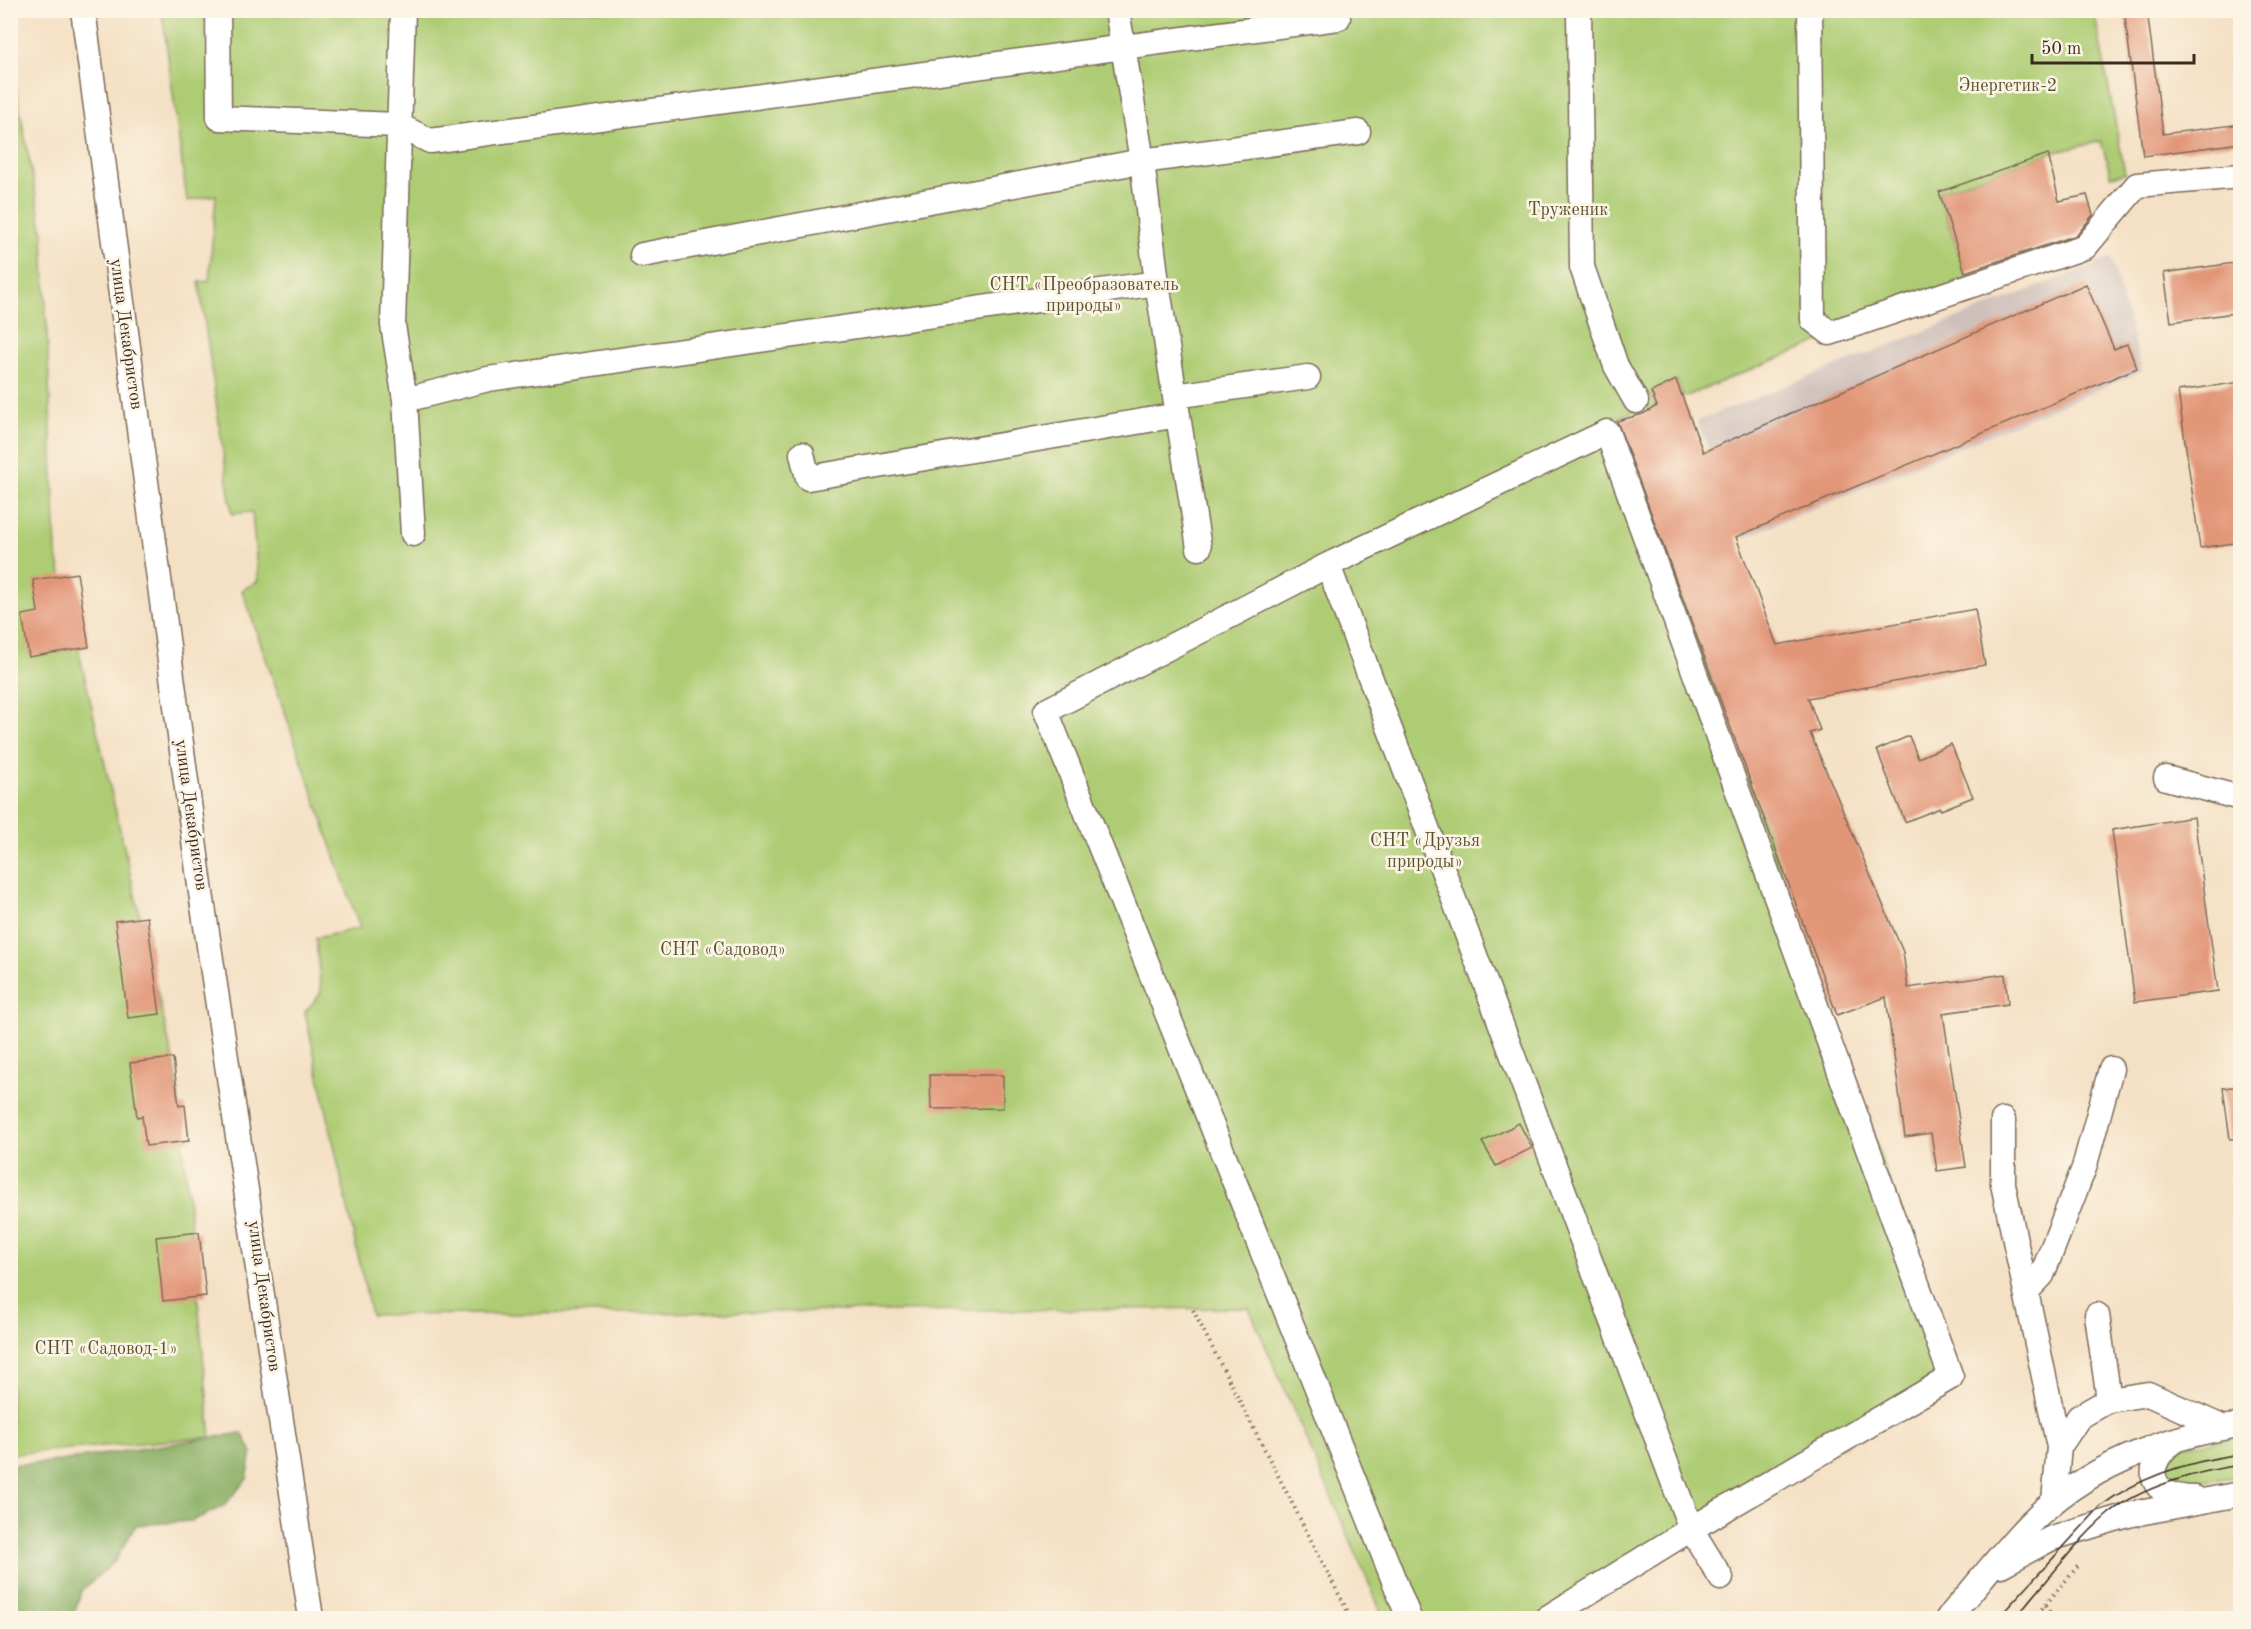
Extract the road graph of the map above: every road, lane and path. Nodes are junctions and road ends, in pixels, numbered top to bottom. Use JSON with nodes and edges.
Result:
{"nodes":[{"id":1,"x":82,"y":10,"type":"edge"},
{"id":2,"x":218,"y":10,"type":"edge"},
{"id":3,"x":402,"y":10,"type":"edge"},
{"id":4,"x":1118,"y":10,"type":"edge"},
{"id":5,"x":1579,"y":10,"type":"edge"},
{"id":6,"x":1810,"y":10,"type":"edge"},
{"id":7,"x":1338,"y":18,"type":"dead end"},
{"id":8,"x":1124,"y":47,"type":"junction"},
{"id":9,"x":398,"y":125,"type":"junction"},
{"id":10,"x":1358,"y":132,"type":"dead end"},
{"id":11,"x":1142,"y":161,"type":"junction"},
{"id":12,"x":2241,"y":176,"type":"edge"},
{"id":13,"x":642,"y":255,"type":"dead end"},
{"id":14,"x":1157,"y":283,"type":"junction"},
{"id":15,"x":1308,"y":377,"type":"dead end"},
{"id":16,"x":405,"y":400,"type":"junction"},
{"id":17,"x":1635,"y":401,"type":"dead end"},
{"id":18,"x":1176,"y":406,"type":"junction"},
{"id":19,"x":802,"y":454,"type":"dead end"},
{"id":20,"x":413,"y":534,"type":"dead end"},
{"id":21,"x":1199,"y":548,"type":"dead end"},
{"id":22,"x":1328,"y":565,"type":"junction"},
{"id":23,"x":2166,"y":778,"type":"dead end"},
{"id":24,"x":2241,"y":798,"type":"edge"},
{"id":25,"x":2111,"y":1070,"type":"dead end"},
{"id":26,"x":2003,"y":1120,"type":"dead end"},
{"id":27,"x":2026,"y":1292,"type":"junction"},
{"id":28,"x":1193,"y":1310,"type":"dead end"},
{"id":29,"x":2097,"y":1315,"type":"dead end"},
{"id":30,"x":2109,"y":1400,"type":"junction"},
{"id":31,"x":2232,"y":1426,"type":"edge"},
{"id":32,"x":2176,"y":1440,"type":"junction"},
{"id":33,"x":2059,"y":1447,"type":"junction"},
{"id":34,"x":2231,"y":1496,"type":"edge"},
{"id":35,"x":2054,"y":1501,"type":"junction"},
{"id":36,"x":1690,"y":1529,"type":"junction"},
{"id":37,"x":2079,"y":1565,"type":"dead end"},
{"id":38,"x":1989,"y":1572,"type":"junction"},
{"id":39,"x":1721,"y":1578,"type":"dead end"},
{"id":40,"x":2046,"y":1604,"type":"junction"},
{"id":41,"x":312,"y":1618,"type":"edge"},
{"id":42,"x":1351,"y":1618,"type":"edge"},
{"id":43,"x":1409,"y":1618,"type":"edge"},
{"id":44,"x":1547,"y":1618,"type":"edge"},
{"id":45,"x":1948,"y":1618,"type":"edge"},
{"id":46,"x":2034,"y":1618,"type":"edge"},
{"id":47,"x":2052,"y":1618,"type":"edge"}],
"edges":[{"from":1,"to":41,"type":"street","name":"улица Декабристов"},
{"from":2,"to":9,"type":"street"},
{"from":3,"to":9,"type":"street"},
{"from":4,"to":8,"type":"street"},
{"from":5,"to":17,"type":"street"},
{"from":6,"to":12,"type":"street"},
{"from":7,"to":8,"type":"street"},
{"from":8,"to":9,"type":"street"},
{"from":8,"to":11,"type":"street"},
{"from":9,"to":16,"type":"street"},
{"from":10,"to":11,"type":"street"},
{"from":11,"to":13,"type":"street"},
{"from":11,"to":14,"type":"street"},
{"from":14,"to":16,"type":"street"},
{"from":14,"to":18,"type":"street"},
{"from":15,"to":18,"type":"street"},
{"from":16,"to":20,"type":"street"},
{"from":18,"to":19,"type":"street"},
{"from":18,"to":21,"type":"street"},
{"from":22,"to":36,"type":"street"},
{"from":22,"to":36,"type":"street"},
{"from":22,"to":43,"type":"street"},
{"from":23,"to":24,"type":"street"},
{"from":25,"to":27,"type":"street"},
{"from":26,"to":27,"type":"street"},
{"from":27,"to":33,"type":"street"},
{"from":28,"to":42,"type":"path"},
{"from":29,"to":30,"type":"street"},
{"from":30,"to":31,"type":"street"},
{"from":30,"to":33,"type":"street"},
{"from":31,"to":32,"type":"street"},
{"from":32,"to":34,"type":"street"},
{"from":32,"to":35,"type":"street"},
{"from":33,"to":35,"type":"street"},
{"from":34,"to":38,"type":"street"},
{"from":35,"to":38,"type":"street"},
{"from":36,"to":39,"type":"street"},
{"from":36,"to":44,"type":"street"},
{"from":37,"to":40,"type":"path"},
{"from":38,"to":45,"type":"street"},
{"from":40,"to":46,"type":"path"},
{"from":40,"to":47,"type":"path"}]}
